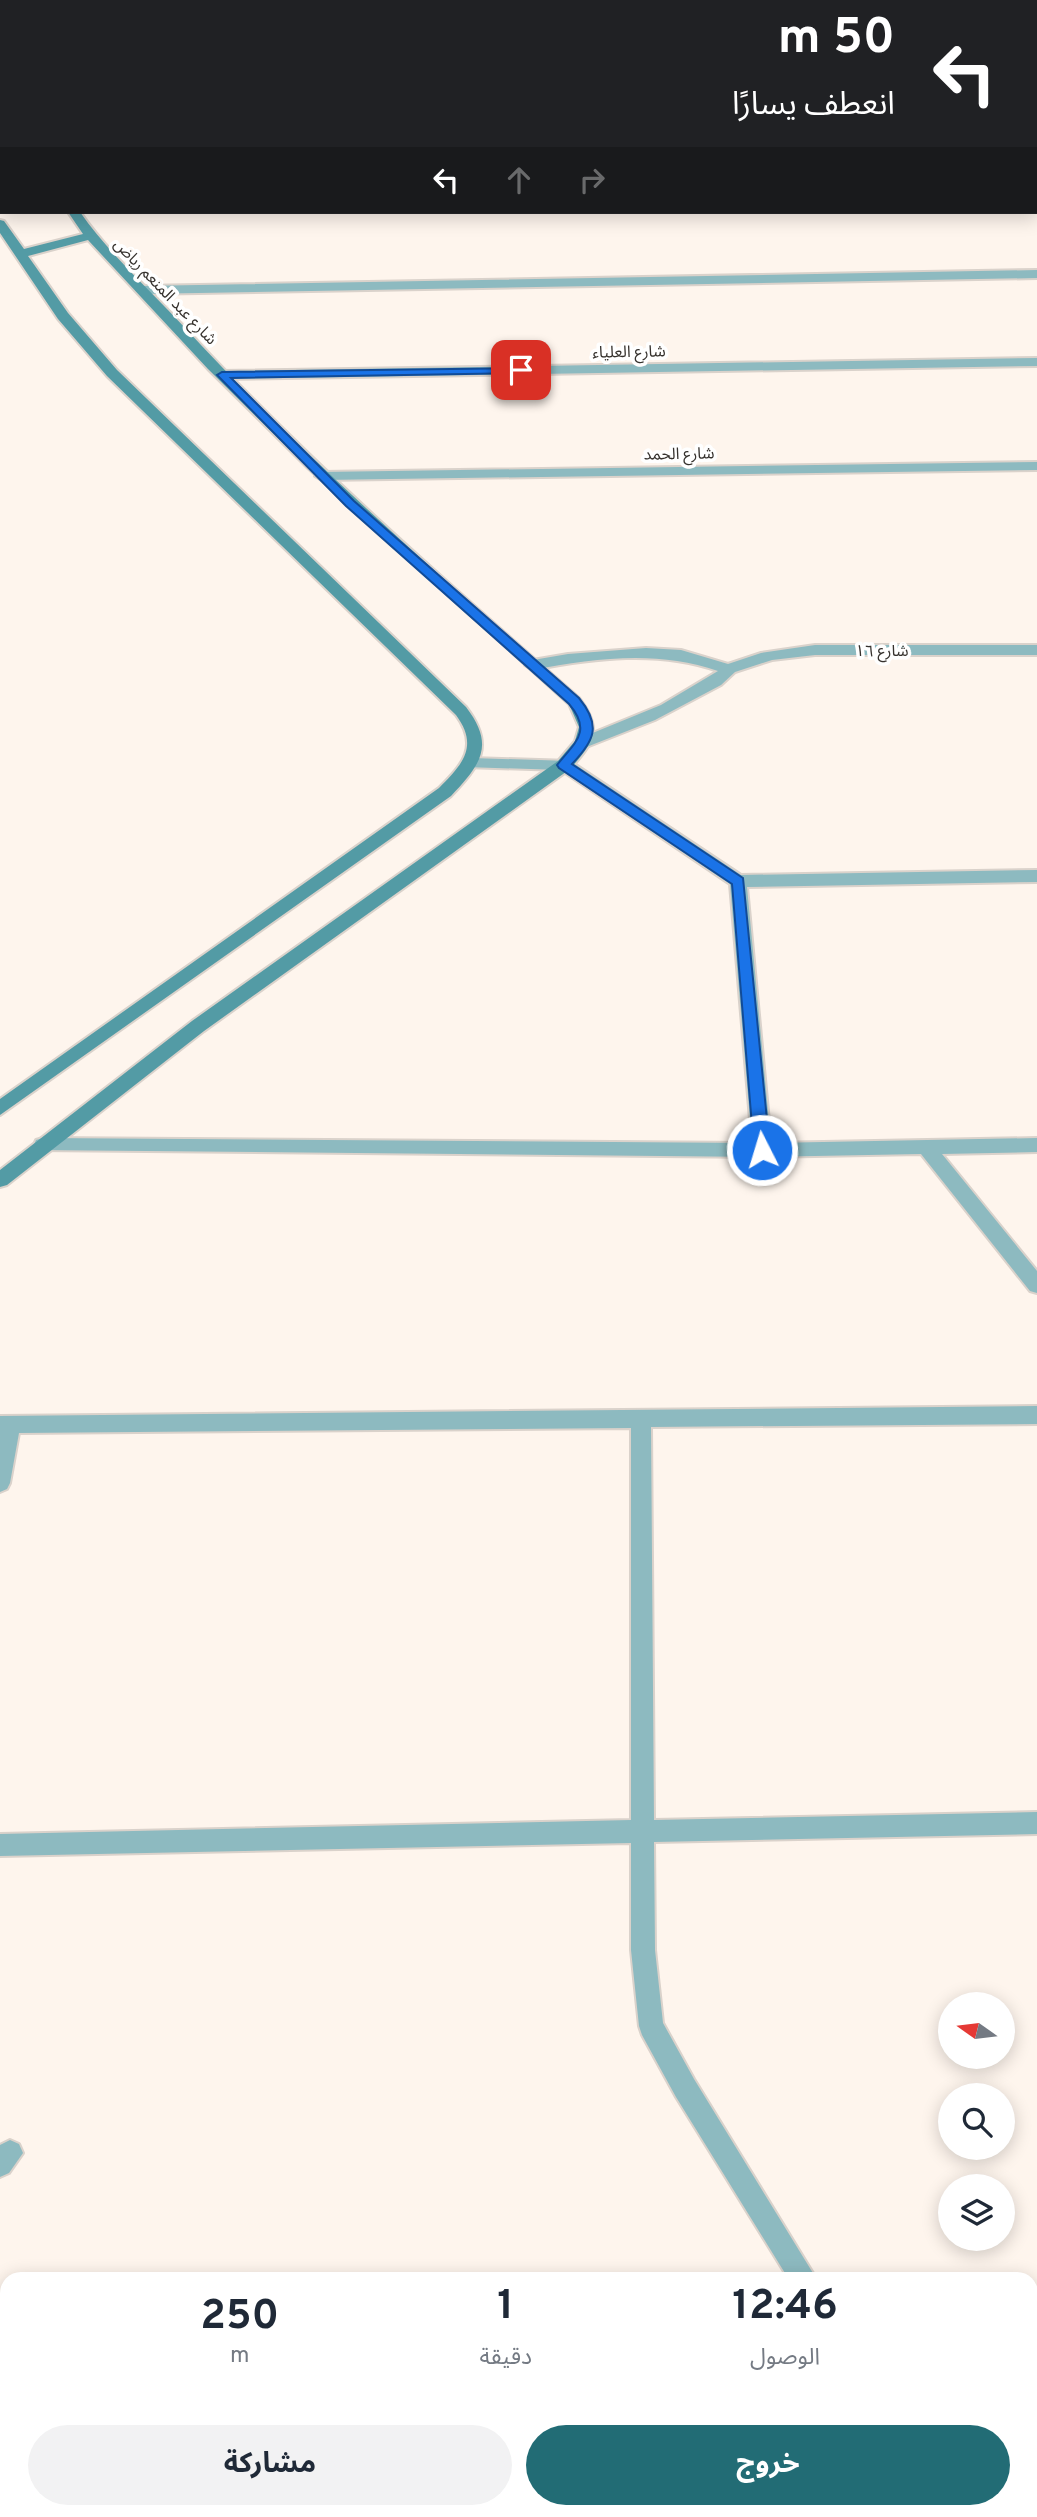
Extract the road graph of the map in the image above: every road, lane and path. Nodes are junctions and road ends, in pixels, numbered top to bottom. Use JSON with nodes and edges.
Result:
{"nodes":[{"id":1,"x":75,"y":214,"type":"edge"},
{"id":2,"x":0,"y":224,"type":"edge"},
{"id":3,"x":89,"y":236,"type":"junction"},
{"id":4,"x":20,"y":254,"type":"junction"},
{"id":5,"x":1037,"y":274,"type":"edge"},
{"id":6,"x":141,"y":290,"type":"junction"},
{"id":7,"x":1037,"y":362,"type":"edge"},
{"id":8,"x":222,"y":375,"type":"junction"},
{"id":9,"x":1037,"y":466,"type":"edge"},
{"id":10,"x":322,"y":476,"type":"junction"},
{"id":11,"x":1037,"y":650,"type":"edge"},
{"id":12,"x":533,"y":665,"type":"junction"},
{"id":13,"x":729,"y":670,"type":"junction"},
{"id":14,"x":584,"y":743,"type":"junction"},
{"id":15,"x":471,"y":763,"type":"junction"},
{"id":16,"x":564,"y":765,"type":"junction"},
{"id":17,"x":1037,"y":876,"type":"edge"},
{"id":18,"x":738,"y":881,"type":"junction"},
{"id":19,"x":0,"y":1108,"type":"edge"},
{"id":20,"x":1037,"y":1144,"type":"edge"},
{"id":21,"x":43,"y":1145,"type":"junction"},
{"id":22,"x":926,"y":1147,"type":"junction"},
{"id":23,"x":762,"y":1150,"type":"junction"},
{"id":24,"x":0,"y":1180,"type":"edge"},
{"id":25,"x":1037,"y":1285,"type":"edge"},
{"id":26,"x":1037,"y":1415,"type":"edge"},
{"id":27,"x":641,"y":1419,"type":"junction"},
{"id":28,"x":5,"y":1425,"type":"edge"},
{"id":29,"x":0,"y":1483,"type":"edge"},
{"id":30,"x":1037,"y":1823,"type":"edge"},
{"id":31,"x":643,"y":1831,"type":"junction"},
{"id":32,"x":0,"y":1844,"type":"edge"},
{"id":33,"x":799,"y":2272,"type":"edge"}],
"edges":[{"from":1,"to":3,"type":"main road","name":"شارع عبد المنعم رياض"},
{"from":2,"to":4,"type":"main road"},
{"from":3,"to":4,"type":"main road"},
{"from":3,"to":6,"type":"main road","name":"شارع عبد المنعم رياض"},
{"from":4,"to":15,"type":"main road"},
{"from":5,"to":6,"type":"street"},
{"from":6,"to":8,"type":"main road","name":"شارع عبد المنعم رياض"},
{"from":7,"to":8,"type":"street","name":"شارع العلياء"},
{"from":8,"to":10,"type":"main road","name":"شارع عبد المنعم رياض"},
{"from":9,"to":10,"type":"street","name":"شارع الحمد"},
{"from":10,"to":12,"type":"main road","name":"شارع عبد المنعم رياض"},
{"from":11,"to":13,"type":"street","name":"شارع ١٦"},
{"from":12,"to":13,"type":"street"},
{"from":12,"to":14,"type":"main road","name":"شارع عبد المنعم رياض"},
{"from":13,"to":14,"type":"street","name":"شارع ١٦"},
{"from":14,"to":16,"type":"main road"},
{"from":15,"to":16,"type":"street"},
{"from":15,"to":19,"type":"main road"},
{"from":16,"to":18,"type":"street"},
{"from":16,"to":21,"type":"main road"},
{"from":17,"to":18,"type":"street"},
{"from":18,"to":23,"type":"street"},
{"from":20,"to":22,"type":"street"},
{"from":21,"to":23,"type":"street"},
{"from":21,"to":24,"type":"main road"},
{"from":22,"to":23,"type":"street"},
{"from":22,"to":25,"type":"street"},
{"from":26,"to":27,"type":"street"},
{"from":27,"to":28,"type":"street"},
{"from":27,"to":31,"type":"street"},
{"from":28,"to":29,"type":"street"},
{"from":30,"to":31,"type":"street"},
{"from":31,"to":32,"type":"street"},
{"from":31,"to":33,"type":"street"}]}
